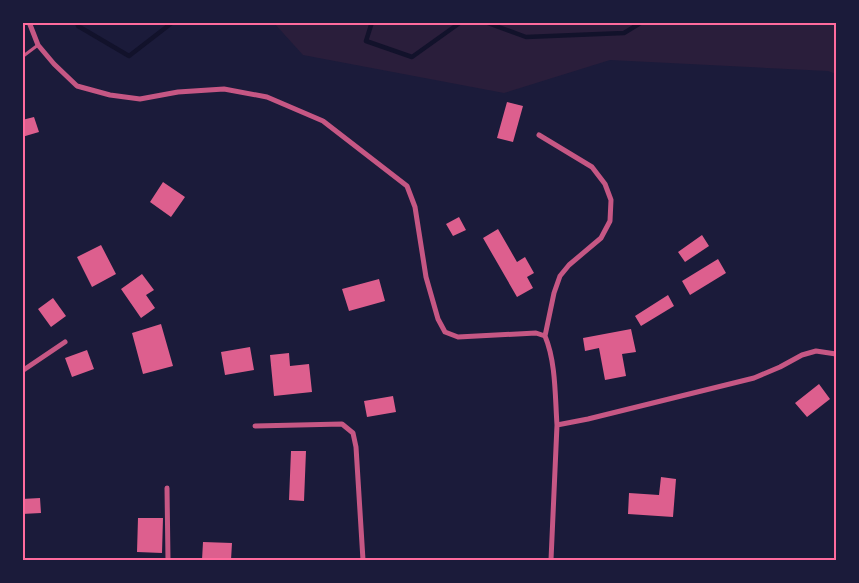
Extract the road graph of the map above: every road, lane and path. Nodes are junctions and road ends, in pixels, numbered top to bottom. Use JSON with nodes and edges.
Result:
{"nodes":[{"id":1,"x":29,"y":22,"type":"edge"},
{"id":2,"x":38,"y":45,"type":"junction"},
{"id":3,"x":22,"y":57,"type":"edge"},
{"id":4,"x":539,"y":135,"type":"dead end"},
{"id":5,"x":545,"y":336,"type":"junction"},
{"id":6,"x":65,"y":342,"type":"dead end"},
{"id":7,"x":836,"y":354,"type":"edge"},
{"id":8,"x":22,"y":372,"type":"edge"},
{"id":9,"x":255,"y":426,"type":"dead end"},
{"id":10,"x":558,"y":426,"type":"junction"},
{"id":11,"x":167,"y":488,"type":"dead end"},
{"id":12,"x":168,"y":560,"type":"edge"},
{"id":13,"x":362,"y":560,"type":"edge"},
{"id":14,"x":551,"y":560,"type":"edge"}],
"edges":[{"from":1,"to":2,"type":"street"},
{"from":2,"to":3,"type":"lane"},
{"from":2,"to":5,"type":"street"},
{"from":4,"to":5,"type":"street"},
{"from":5,"to":10,"type":"street"},
{"from":6,"to":8,"type":"street"},
{"from":7,"to":10,"type":"street"},
{"from":9,"to":13,"type":"street"},
{"from":10,"to":14,"type":"street"},
{"from":11,"to":12,"type":"street"}]}
